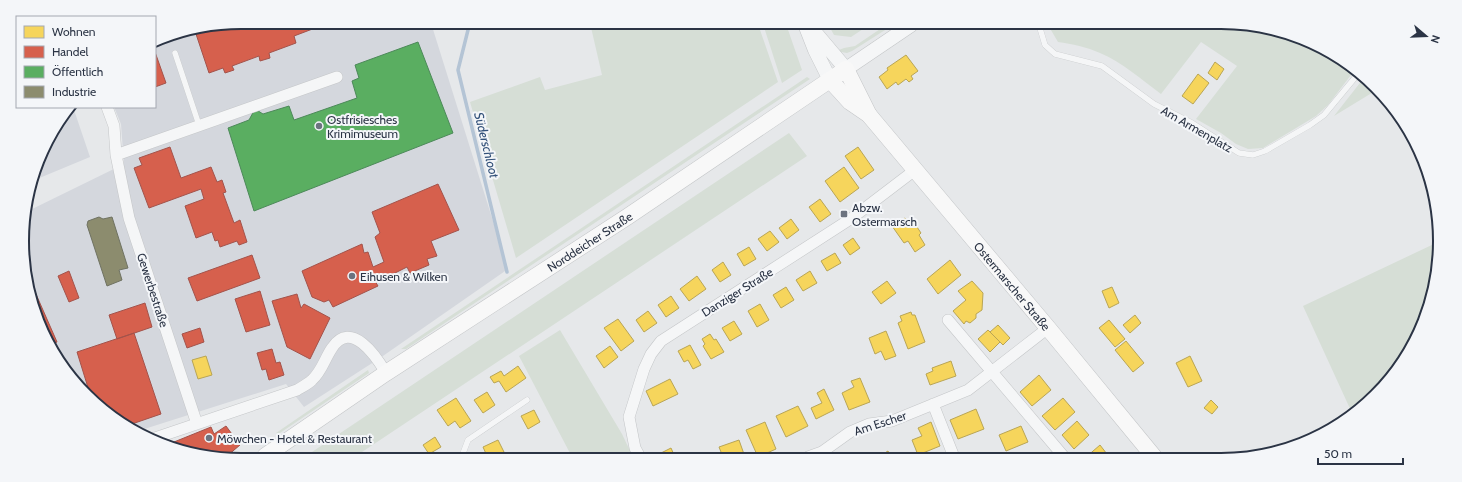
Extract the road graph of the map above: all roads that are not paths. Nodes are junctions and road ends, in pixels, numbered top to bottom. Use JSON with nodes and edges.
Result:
{"nodes":[{"id":1,"x":809,"y":29,"type":"edge"},
{"id":2,"x":811,"y":29,"type":"edge"},
{"id":3,"x":906,"y":29,"type":"edge"},
{"id":4,"x":1040,"y":29,"type":"edge"},
{"id":5,"x":175,"y":53,"type":"dead end"},
{"id":6,"x":846,"y":69,"type":"junction"},
{"id":7,"x":337,"y":76,"type":"dead end"},
{"id":8,"x":1355,"y":77,"type":"edge"},
{"id":9,"x":830,"y":80,"type":"junction"},
{"id":10,"x":107,"y":108,"type":"edge"},
{"id":11,"x":869,"y":115,"type":"junction"},
{"id":12,"x":199,"y":125,"type":"junction"},
{"id":13,"x":116,"y":155,"type":"junction"},
{"id":14,"x":916,"y":170,"type":"junction"},
{"id":15,"x":948,"y":320,"type":"dead end"},
{"id":16,"x":1048,"y":328,"type":"junction"},
{"id":17,"x":386,"y":373,"type":"junction"},
{"id":18,"x":991,"y":373,"type":"junction"},
{"id":19,"x":527,"y":400,"type":"dead end"},
{"id":20,"x":933,"y":404,"type":"junction"},
{"id":21,"x":197,"y":424,"type":"junction"},
{"id":22,"x":159,"y":436,"type":"edge"},
{"id":23,"x":269,"y":453,"type":"edge"},
{"id":24,"x":463,"y":453,"type":"edge"},
{"id":25,"x":638,"y":453,"type":"edge"},
{"id":26,"x":819,"y":453,"type":"edge"},
{"id":27,"x":952,"y":453,"type":"edge"},
{"id":28,"x":1060,"y":453,"type":"edge"},
{"id":29,"x":1151,"y":453,"type":"edge"}],
"edges":[{"from":1,"to":9,"type":"street"},
{"from":2,"to":6,"type":"street"},
{"from":3,"to":6,"type":"street","name":"Norddeicher Straße"},
{"from":4,"to":8,"type":"lane","name":"Am Armenplatz"},
{"from":5,"to":12,"type":"lane"},
{"from":6,"to":9,"type":"main road","name":"Norddeicher Straße"},
{"from":6,"to":11,"type":"main road","name":"Ostermarscher Straße"},
{"from":7,"to":12,"type":"street"},
{"from":9,"to":11,"type":"main road","name":"Ostermarscher Straße"},
{"from":9,"to":17,"type":"main road","name":"Norddeicher Straße"},
{"from":10,"to":13,"type":"street","name":"Gewerbestraße"},
{"from":11,"to":14,"type":"main road","name":"Ostermarscher Straße"},
{"from":12,"to":13,"type":"street"},
{"from":13,"to":21,"type":"street","name":"Gewerbestraße"},
{"from":14,"to":16,"type":"main road","name":"Ostermarscher Straße"},
{"from":14,"to":25,"type":"street","name":"Danziger Straße"},
{"from":15,"to":18,"type":"street"},
{"from":16,"to":18,"type":"street","name":"Am Escher"},
{"from":16,"to":29,"type":"main road","name":"Ostermarscher Straße"},
{"from":17,"to":21,"type":"street"},
{"from":17,"to":23,"type":"main road","name":"Norddeicher Straße"},
{"from":18,"to":20,"type":"street","name":"Am Escher"},
{"from":18,"to":28,"type":"street"},
{"from":19,"to":24,"type":"lane"},
{"from":20,"to":26,"type":"street","name":"Am Escher"},
{"from":20,"to":27,"type":"street"},
{"from":21,"to":22,"type":"street"}]}
